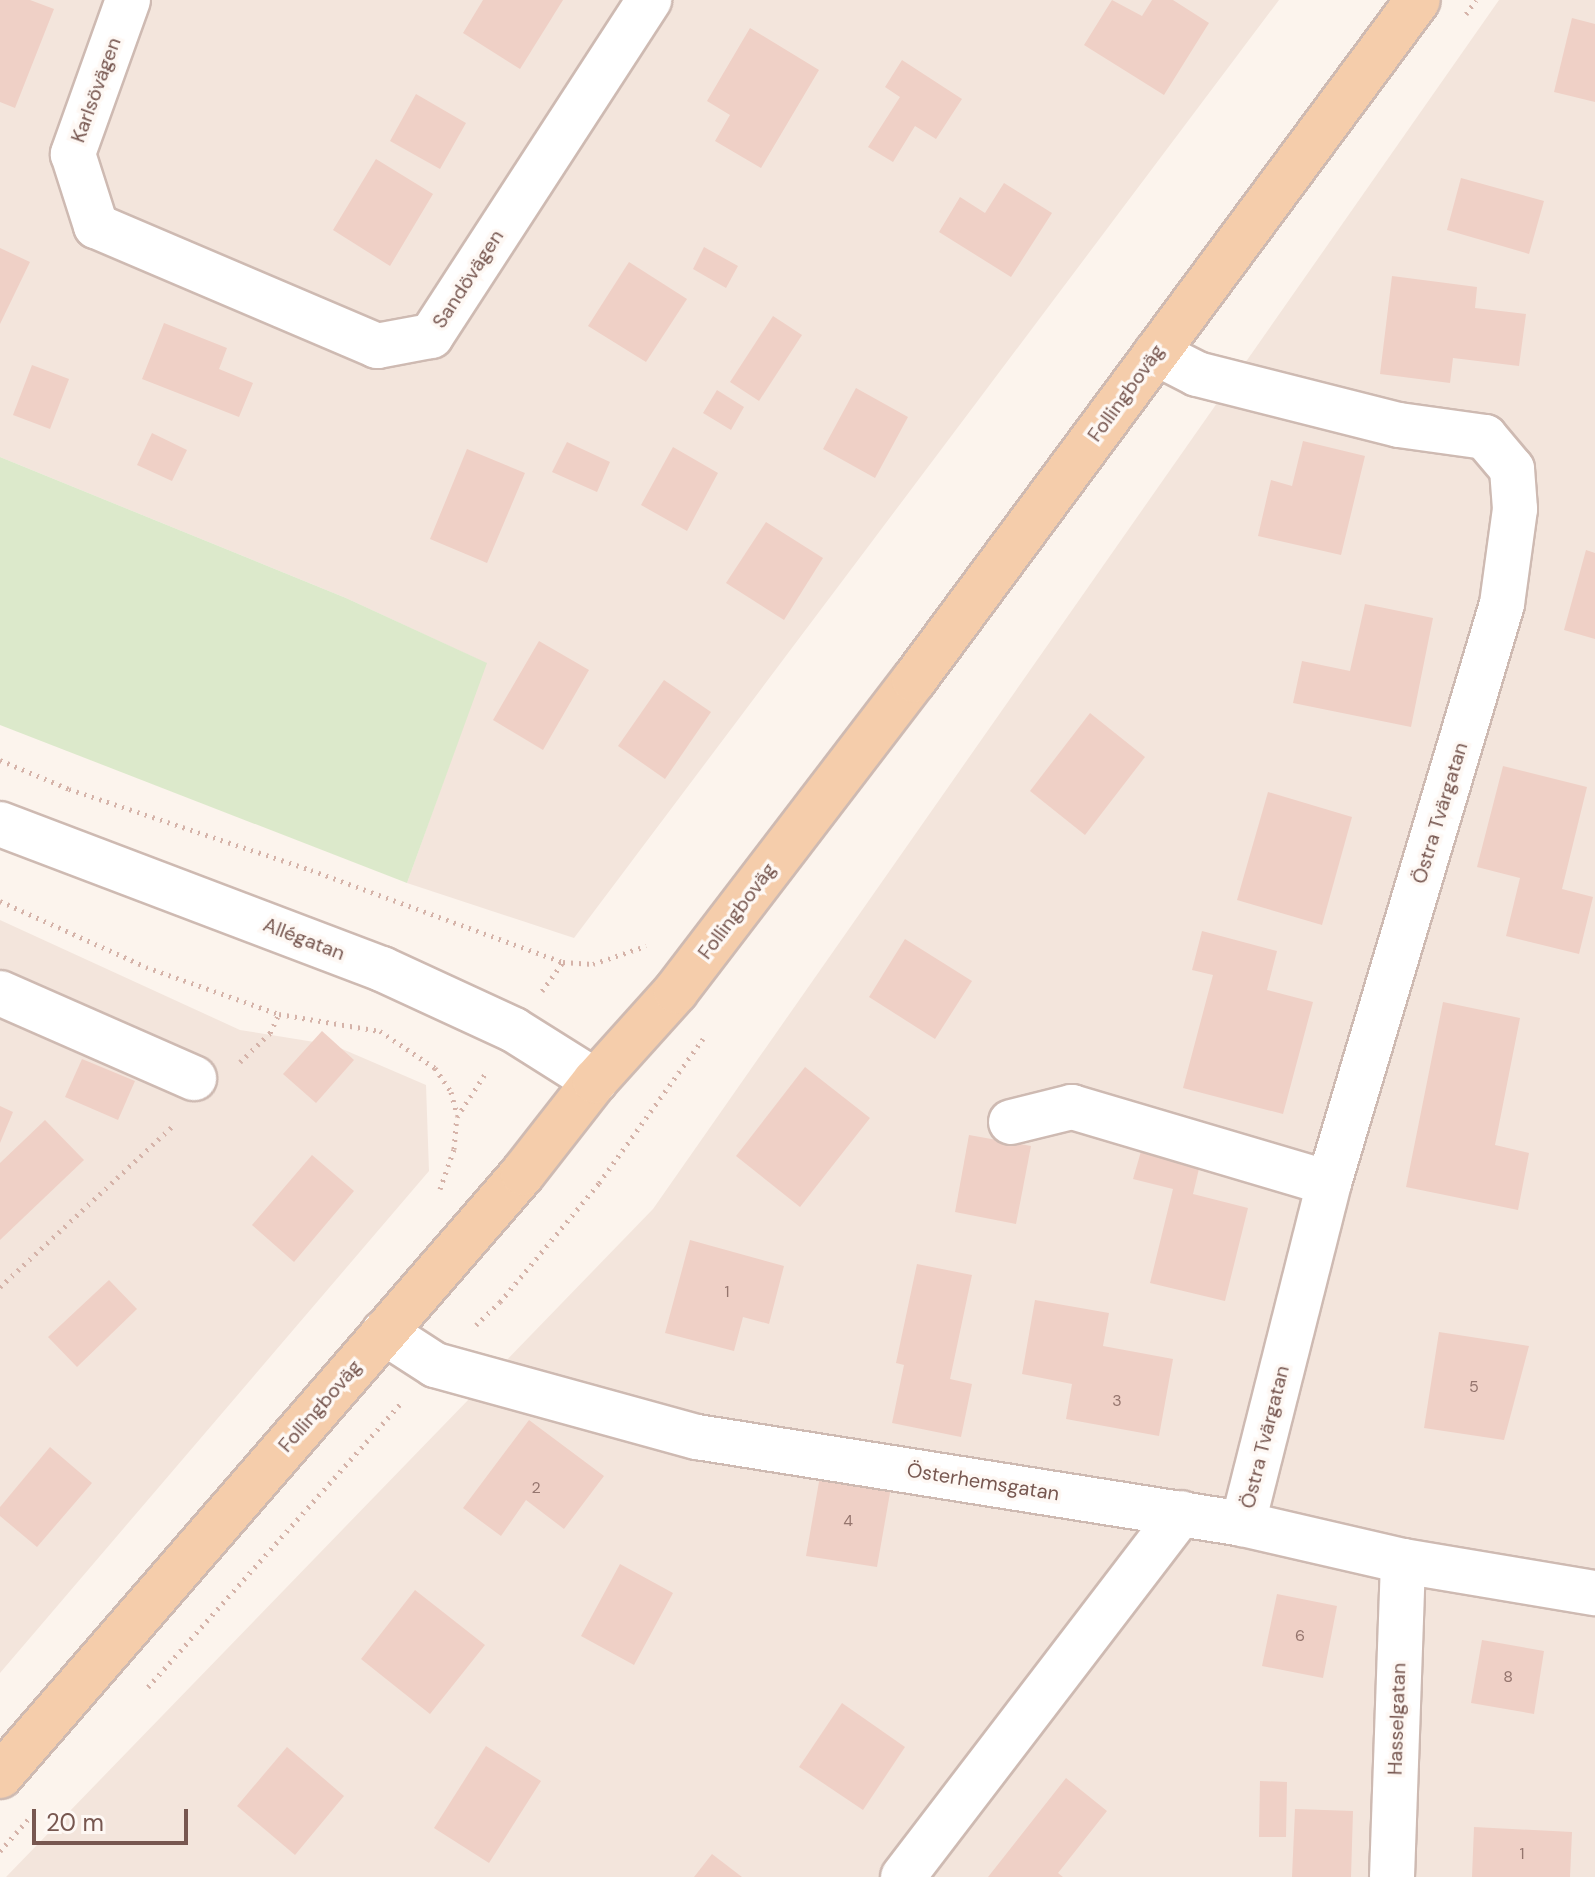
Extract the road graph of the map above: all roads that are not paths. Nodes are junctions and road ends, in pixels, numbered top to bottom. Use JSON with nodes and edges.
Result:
{"nodes":[{"id":1,"x":128,"y":0,"type":"edge"},
{"id":2,"x":649,"y":0,"type":"edge"},
{"id":3,"x":1418,"y":0,"type":"edge"},
{"id":4,"x":96,"y":226,"type":"joint"},
{"id":5,"x":1156,"y":353,"type":"junction"},
{"id":6,"x":0,"y":824,"type":"edge"},
{"id":7,"x":0,"y":993,"type":"edge"},
{"id":8,"x":215,"y":1072,"type":"road end"},
{"id":9,"x":595,"y":1081,"type":"junction"},
{"id":10,"x":1011,"y":1122,"type":"dead end"},
{"id":11,"x":1329,"y":1183,"type":"junction"},
{"id":12,"x":384,"y":1332,"type":"junction"},
{"id":13,"x":1181,"y":1513,"type":"junction"},
{"id":14,"x":1243,"y":1524,"type":"junction"},
{"id":15,"x":1403,"y":1561,"type":"junction"},
{"id":16,"x":1595,"y":1593,"type":"edge"},
{"id":17,"x":0,"y":1776,"type":"edge"},
{"id":18,"x":903,"y":1877,"type":"edge"},
{"id":19,"x":1392,"y":1877,"type":"edge"}],
"edges":[{"from":1,"to":4,"type":"street","name":"Karlsövägen"},
{"from":2,"to":4,"type":"street","name":"Sandövägen"},
{"from":3,"to":5,"type":"main road","name":"Follingboväg"},
{"from":5,"to":9,"type":"main road","name":"Follingboväg"},
{"from":5,"to":11,"type":"street","name":"Östra Tvärgatan"},
{"from":6,"to":9,"type":"street","name":"Allégatan"},
{"from":7,"to":8,"type":"street"},
{"from":9,"to":12,"type":"main road","name":"Follingboväg"},
{"from":10,"to":11,"type":"street"},
{"from":11,"to":14,"type":"street","name":"Östra Tvärgatan"},
{"from":12,"to":13,"type":"street","name":"Österhemsgatan"},
{"from":12,"to":17,"type":"main road","name":"Follingboväg"},
{"from":13,"to":14,"type":"street","name":"Österhemsgatan"},
{"from":13,"to":18,"type":"street"},
{"from":14,"to":15,"type":"street","name":"Österhemsgatan"},
{"from":15,"to":16,"type":"street","name":"Österhemsgatan"},
{"from":15,"to":19,"type":"street","name":"Hasselgatan"}]}
